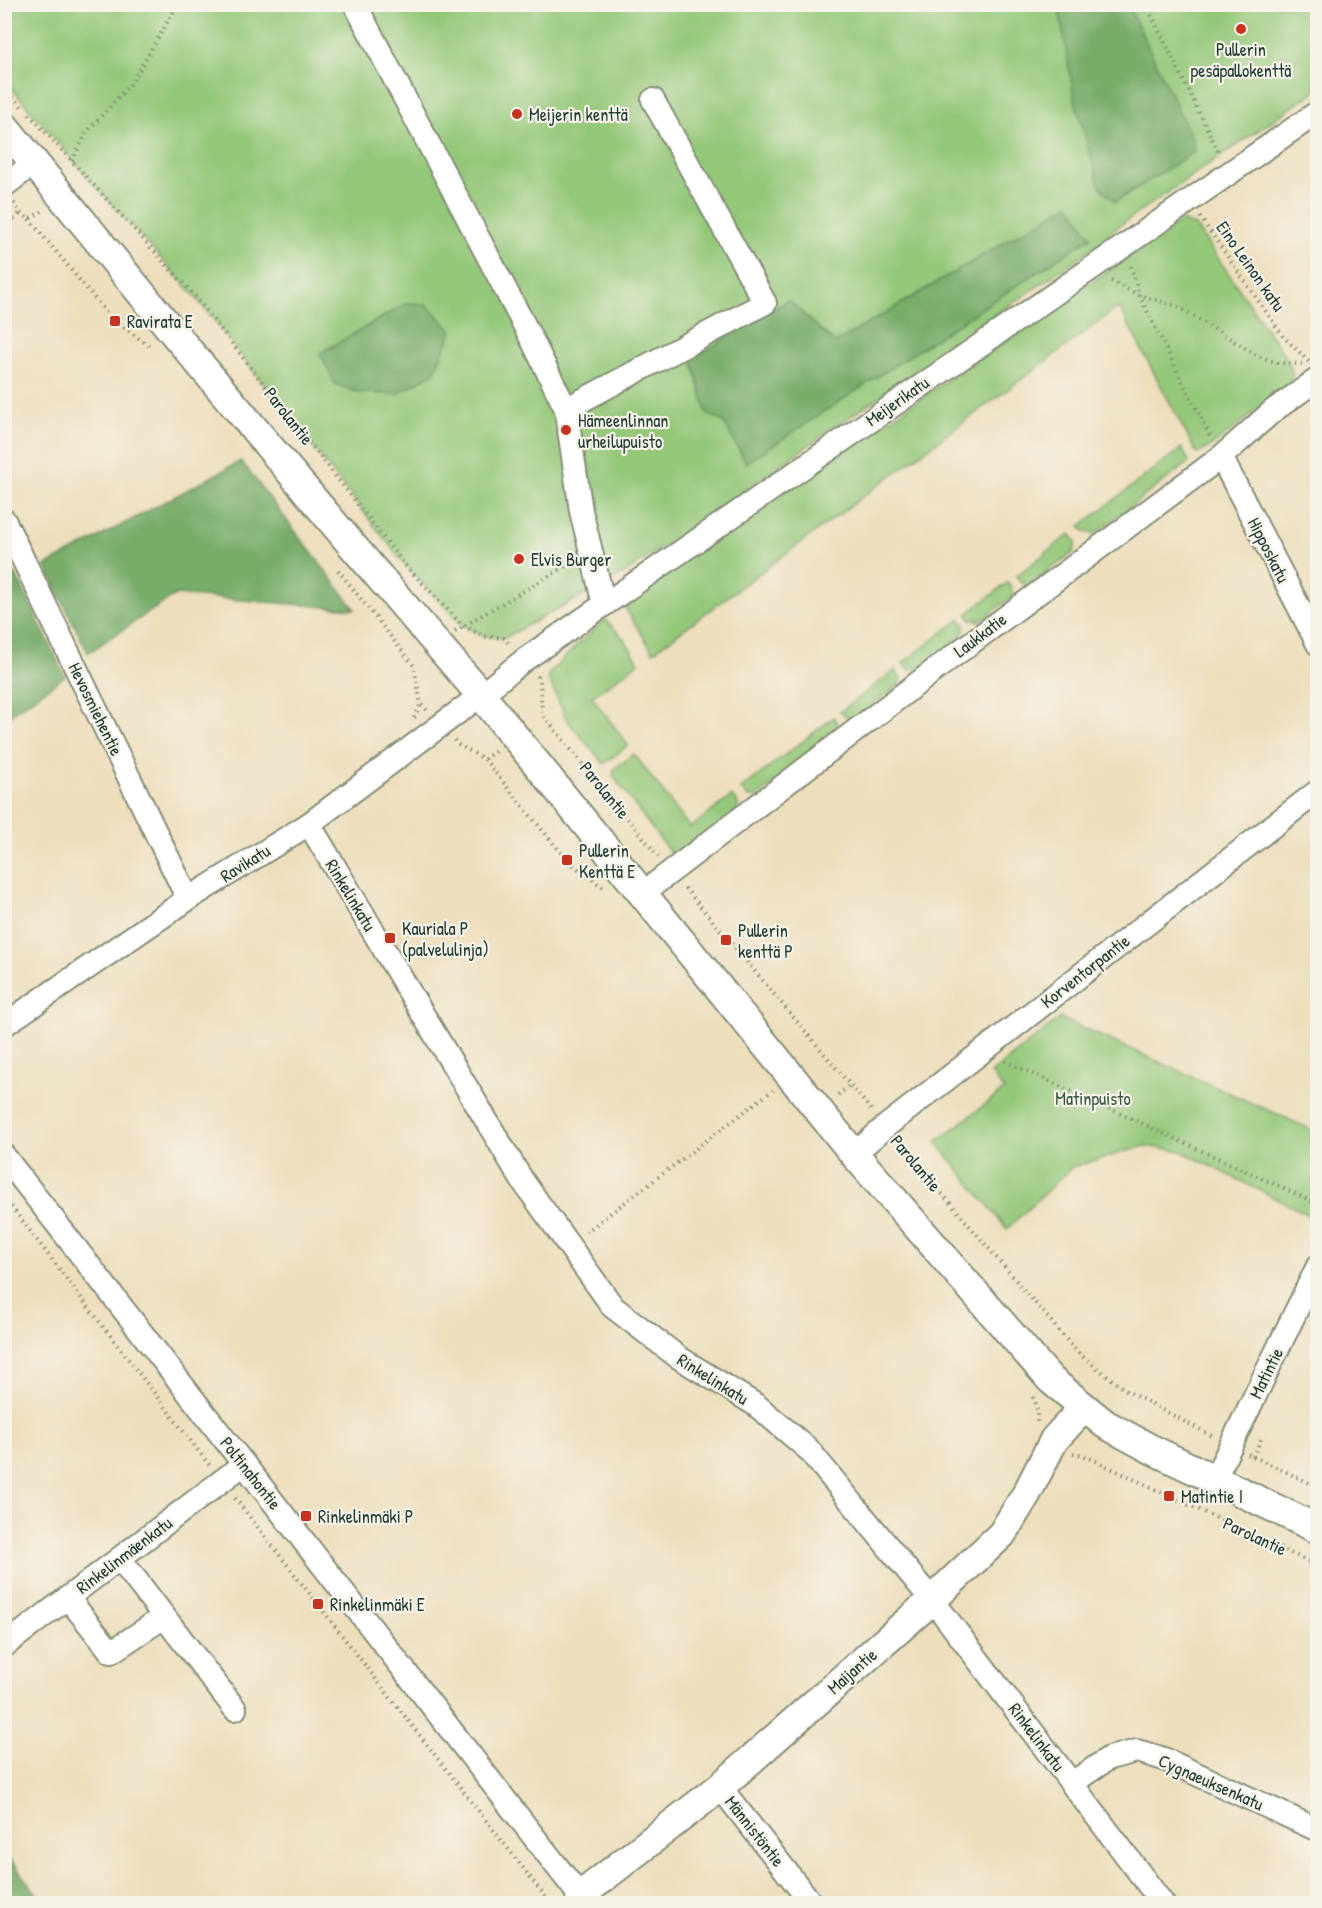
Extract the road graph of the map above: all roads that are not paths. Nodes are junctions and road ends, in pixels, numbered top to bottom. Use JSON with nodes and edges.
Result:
{"nodes":[{"id":1,"x":355,"y":4,"type":"edge"},
{"id":2,"x":653,"y":100,"type":"dead end"},
{"id":3,"x":1317,"y":112,"type":"edge"},
{"id":4,"x":4,"y":126,"type":"edge"},
{"id":5,"x":34,"y":164,"type":"junction"},
{"id":6,"x":4,"y":186,"type":"edge"},
{"id":7,"x":1314,"y":372,"type":"edge"},
{"id":8,"x":566,"y":409,"type":"junction"},
{"id":9,"x":1221,"y":457,"type":"junction"},
{"id":10,"x":4,"y":520,"type":"edge"},
{"id":11,"x":604,"y":604,"type":"junction"},
{"id":12,"x":1317,"y":644,"type":"edge"},
{"id":13,"x":481,"y":695,"type":"junction"},
{"id":14,"x":1317,"y":791,"type":"edge"},
{"id":15,"x":309,"y":824,"type":"junction"},
{"id":16,"x":643,"y":892,"type":"junction"},
{"id":17,"x":188,"y":899,"type":"junction"},
{"id":18,"x":4,"y":1026,"type":"edge"},
{"id":19,"x":854,"y":1154,"type":"junction"},
{"id":20,"x":4,"y":1156,"type":"edge"},
{"id":21,"x":1317,"y":1266,"type":"edge"},
{"id":22,"x":1083,"y":1408,"type":"junction"},
{"id":23,"x":244,"y":1464,"type":"junction"},
{"id":24,"x":1214,"y":1480,"type":"junction"},
{"id":25,"x":1317,"y":1529,"type":"edge"},
{"id":26,"x":120,"y":1559,"type":"junction"},
{"id":27,"x":68,"y":1598,"type":"junction"},
{"id":28,"x":932,"y":1600,"type":"junction"},
{"id":29,"x":164,"y":1617,"type":"junction"},
{"id":30,"x":4,"y":1646,"type":"edge"},
{"id":31,"x":235,"y":1709,"type":"dead end"},
{"id":32,"x":1072,"y":1783,"type":"junction"},
{"id":33,"x":720,"y":1787,"type":"junction"},
{"id":34,"x":1317,"y":1830,"type":"edge"},
{"id":35,"x":583,"y":1900,"type":"edge"},
{"id":36,"x":812,"y":1904,"type":"edge"},
{"id":37,"x":1163,"y":1904,"type":"edge"}],
"edges":[{"from":1,"to":8,"type":"street"},
{"from":2,"to":8,"type":"street"},
{"from":3,"to":11,"type":"street","name":"Meijerikatu"},
{"from":4,"to":5,"type":"main road","name":"Parolantie"},
{"from":5,"to":6,"type":"street"},
{"from":5,"to":13,"type":"main road","name":"Parolantie"},
{"from":7,"to":9,"type":"street","name":"Laukkatie"},
{"from":8,"to":11,"type":"street"},
{"from":9,"to":12,"type":"street","name":"Hipposkatu"},
{"from":9,"to":16,"type":"street","name":"Laukkatie"},
{"from":10,"to":17,"type":"street","name":"Hevosmiehentie"},
{"from":11,"to":13,"type":"street","name":"Meijerikatu"},
{"from":13,"to":15,"type":"street","name":"Ravikatu"},
{"from":13,"to":16,"type":"main road","name":"Parolantie"},
{"from":14,"to":19,"type":"street","name":"Korventorpantie"},
{"from":15,"to":17,"type":"street","name":"Ravikatu"},
{"from":15,"to":28,"type":"street","name":"Rinkelinkatu"},
{"from":16,"to":19,"type":"main road","name":"Parolantie"},
{"from":17,"to":18,"type":"street","name":"Ravikatu"},
{"from":19,"to":22,"type":"main road","name":"Parolantie"},
{"from":20,"to":23,"type":"street","name":"Poltinahontie"},
{"from":21,"to":24,"type":"street","name":"Matintie"},
{"from":22,"to":24,"type":"main road","name":"Parolantie"},
{"from":22,"to":28,"type":"main road","name":"Maijantie"},
{"from":23,"to":26,"type":"street","name":"Rinkelinmäenkatu"},
{"from":23,"to":35,"type":"street","name":"Poltinahontie"},
{"from":24,"to":25,"type":"main road","name":"Parolantie"},
{"from":26,"to":27,"type":"street","name":"Rinkelinmäenkatu"},
{"from":26,"to":29,"type":"street"},
{"from":27,"to":29,"type":"street"},
{"from":27,"to":30,"type":"street","name":"Rinkelinmäenkatu"},
{"from":28,"to":32,"type":"street","name":"Rinkelinkatu"},
{"from":28,"to":33,"type":"main road","name":"Maijantie"},
{"from":29,"to":31,"type":"street"},
{"from":32,"to":34,"type":"street","name":"Cygnaeuksenkatu"},
{"from":32,"to":37,"type":"street","name":"Rinkelinkatu"},
{"from":33,"to":35,"type":"main road","name":"Maijantie"},
{"from":33,"to":36,"type":"street","name":"Männistöntie"}]}
